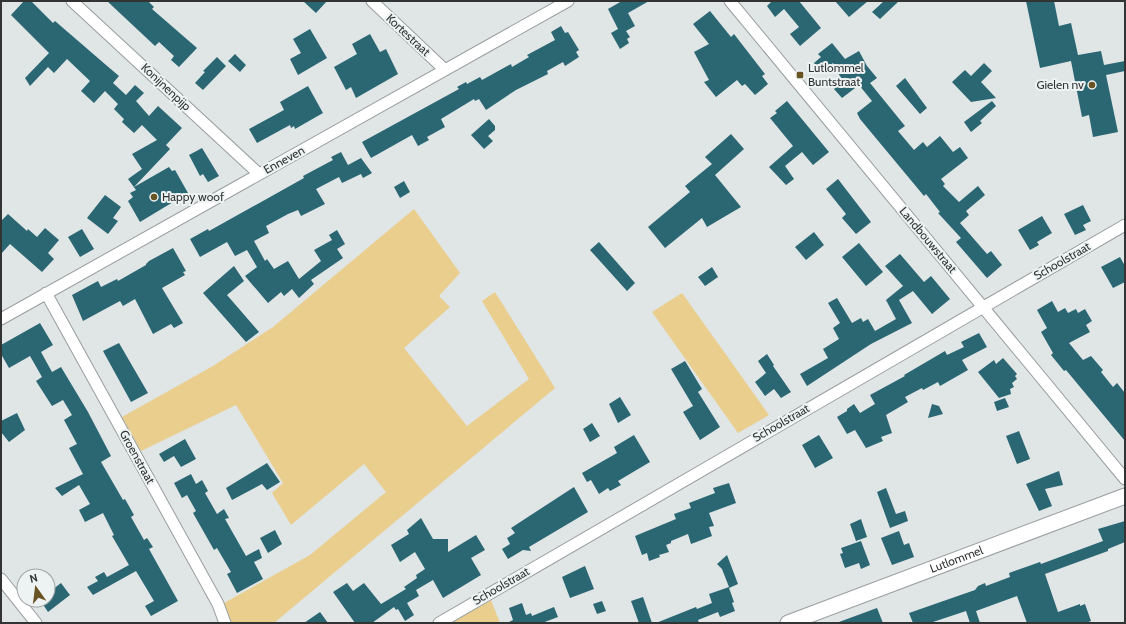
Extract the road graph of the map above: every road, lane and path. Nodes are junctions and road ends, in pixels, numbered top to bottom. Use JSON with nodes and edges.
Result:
{"nodes":[{"id":1,"x":372,"y":1,"type":"edge"},
{"id":2,"x":568,"y":1,"type":"edge"},
{"id":3,"x":730,"y":1,"type":"edge"},
{"id":4,"x":76,"y":2,"type":"edge"},
{"id":5,"x":445,"y":70,"type":"junction"},
{"id":6,"x":259,"y":174,"type":"junction"},
{"id":7,"x":1125,"y":225,"type":"edge"},
{"id":8,"x":46,"y":293,"type":"junction"},
{"id":9,"x":983,"y":306,"type":"junction"},
{"id":10,"x":1,"y":319,"type":"edge"},
{"id":11,"x":1125,"y":479,"type":"edge"},
{"id":12,"x":1125,"y":496,"type":"edge"},
{"id":13,"x":1,"y":578,"type":"edge"},
{"id":14,"x":36,"y":623,"type":"edge"},
{"id":15,"x":225,"y":623,"type":"edge"},
{"id":16,"x":439,"y":623,"type":"edge"},
{"id":17,"x":788,"y":623,"type":"edge"}],
"edges":[{"from":1,"to":5,"type":"street","name":"Kortestraat"},
{"from":2,"to":5,"type":"street","name":"Enneven"},
{"from":3,"to":9,"type":"street","name":"Landbouwstraat"},
{"from":4,"to":6,"type":"street","name":"Konijnenpijp"},
{"from":5,"to":6,"type":"street","name":"Enneven"},
{"from":6,"to":8,"type":"street","name":"Enneven"},
{"from":7,"to":9,"type":"street","name":"Schoolstraat"},
{"from":8,"to":10,"type":"street","name":"Enneven"},
{"from":8,"to":15,"type":"street","name":"Groenstraat"},
{"from":9,"to":11,"type":"street","name":"Landbouwstraat"},
{"from":9,"to":16,"type":"street","name":"Schoolstraat"},
{"from":12,"to":17,"type":"main road","name":"Lutlommel"},
{"from":13,"to":14,"type":"street"}]}
